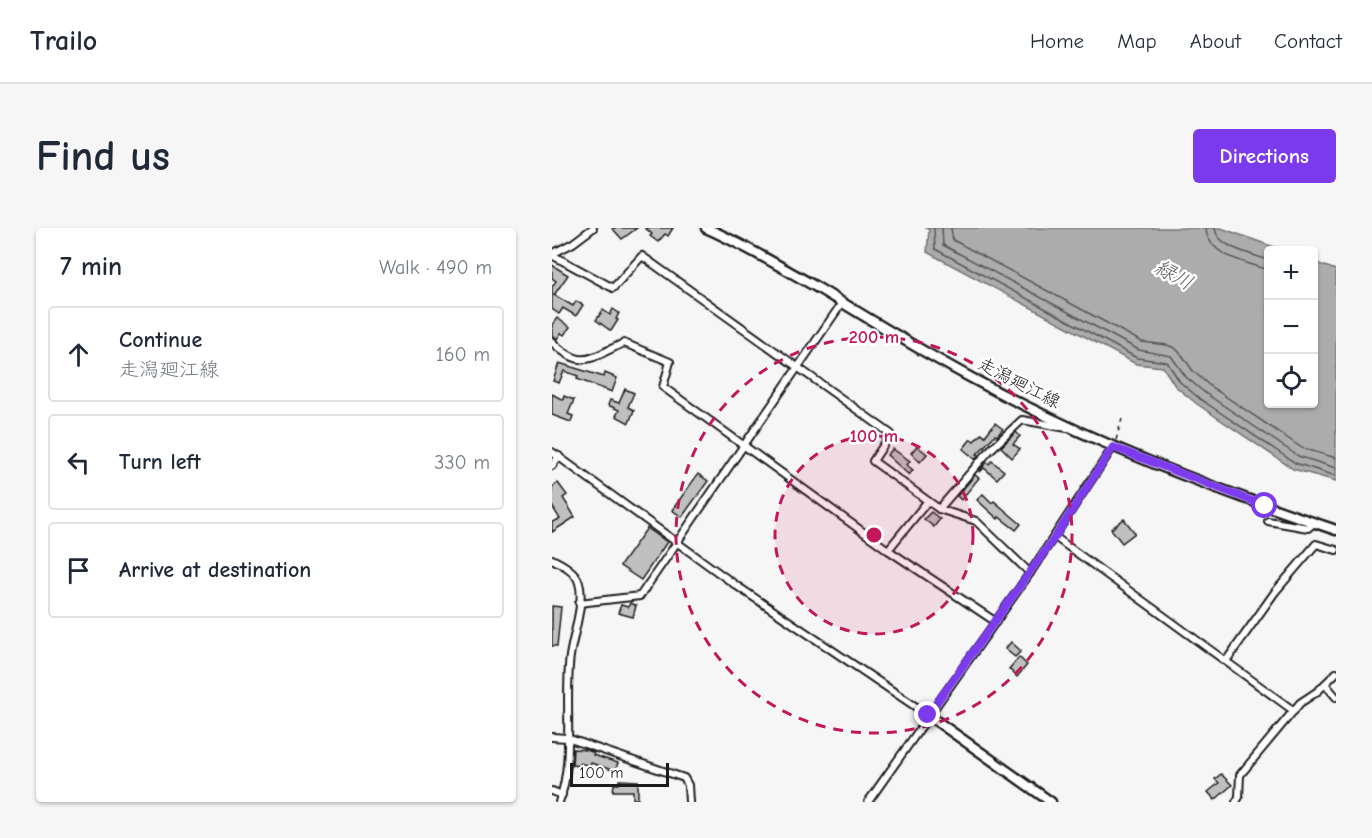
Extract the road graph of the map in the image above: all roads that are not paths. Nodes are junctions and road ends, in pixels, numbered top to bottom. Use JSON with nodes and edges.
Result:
{"nodes":[{"id":1,"x":593,"y":228,"type":"edge"},
{"id":2,"x":705,"y":228,"type":"edge"},
{"id":3,"x":552,"y":254,"type":"edge"},
{"id":4,"x":842,"y":303,"type":"junction"},
{"id":5,"x":552,"y":342,"type":"edge"},
{"id":6,"x":799,"y":367,"type":"junction"},
{"id":7,"x":1076,"y":430,"type":"junction"},
{"id":8,"x":744,"y":445,"type":"junction"},
{"id":9,"x":1113,"y":447,"type":"junction"},
{"id":10,"x":552,"y":452,"type":"edge"},
{"id":11,"x":559,"y":456,"type":"junction"},
{"id":12,"x":552,"y":466,"type":"edge"},
{"id":13,"x":927,"y":502,"type":"junction"},
{"id":14,"x":939,"y":509,"type":"junction"},
{"id":15,"x":1268,"y":522,"type":"dead end"},
{"id":16,"x":1314,"y":523,"type":"junction"},
{"id":17,"x":1336,"y":530,"type":"edge"},
{"id":18,"x":1055,"y":537,"type":"junction"},
{"id":19,"x":677,"y":543,"type":"junction"},
{"id":20,"x":888,"y":550,"type":"junction"},
{"id":21,"x":1336,"y":550,"type":"edge"},
{"id":22,"x":552,"y":559,"type":"edge"},
{"id":23,"x":1030,"y":573,"type":"junction"},
{"id":24,"x":579,"y":603,"type":"junction"},
{"id":25,"x":996,"y":622,"type":"junction"},
{"id":26,"x":1226,"y":661,"type":"junction"},
{"id":27,"x":1336,"y":674,"type":"edge"},
{"id":28,"x":1325,"y":684,"type":"junction"},
{"id":29,"x":1336,"y":697,"type":"edge"},
{"id":30,"x":1294,"y":711,"type":"junction"},
{"id":31,"x":928,"y":715,"type":"junction"},
{"id":32,"x":552,"y":737,"type":"edge"},
{"id":33,"x":567,"y":738,"type":"junction"},
{"id":34,"x":552,"y":791,"type":"edge"},
{"id":35,"x":562,"y":795,"type":"junction"},
{"id":36,"x":1237,"y":800,"type":"edge"},
{"id":37,"x":559,"y":802,"type":"edge"},
{"id":38,"x":689,"y":802,"type":"edge"},
{"id":39,"x":868,"y":802,"type":"edge"},
{"id":40,"x":1051,"y":802,"type":"edge"},
{"id":41,"x":1245,"y":802,"type":"edge"}],
"edges":[{"from":1,"to":3,"type":"street"},
{"from":2,"to":4,"type":"main road","name":"走潟廻江線"},
{"from":3,"to":6,"type":"street"},
{"from":4,"to":6,"type":"street"},
{"from":4,"to":7,"type":"main road","name":"走潟廻江線"},
{"from":5,"to":8,"type":"street"},
{"from":6,"to":8,"type":"street"},
{"from":6,"to":13,"type":"street"},
{"from":7,"to":9,"type":"main road","name":"走潟廻江線"},
{"from":7,"to":14,"type":"street"},
{"from":8,"to":19,"type":"street"},
{"from":8,"to":20,"type":"street"},
{"from":9,"to":16,"type":"main road","name":"走潟廻江線"},
{"from":9,"to":18,"type":"street"},
{"from":10,"to":11,"type":"street"},
{"from":11,"to":12,"type":"street"},
{"from":11,"to":19,"type":"street"},
{"from":13,"to":14,"type":"street"},
{"from":13,"to":20,"type":"street"},
{"from":14,"to":23,"type":"street"},
{"from":15,"to":16,"type":"street"},
{"from":16,"to":17,"type":"main road","name":"走潟廻江線"},
{"from":18,"to":23,"type":"street"},
{"from":18,"to":26,"type":"street"},
{"from":19,"to":24,"type":"street"},
{"from":19,"to":31,"type":"street"},
{"from":20,"to":25,"type":"street"},
{"from":21,"to":26,"type":"street"},
{"from":22,"to":24,"type":"street"},
{"from":23,"to":25,"type":"street"},
{"from":24,"to":33,"type":"street"},
{"from":25,"to":31,"type":"street"},
{"from":26,"to":30,"type":"street"},
{"from":27,"to":28,"type":"street"},
{"from":28,"to":29,"type":"street"},
{"from":28,"to":30,"type":"street"},
{"from":30,"to":36,"type":"street"},
{"from":31,"to":39,"type":"street"},
{"from":31,"to":40,"type":"main road"},
{"from":32,"to":33,"type":"street"},
{"from":33,"to":35,"type":"street"},
{"from":33,"to":38,"type":"street"},
{"from":34,"to":35,"type":"street"},
{"from":35,"to":37,"type":"street"},
{"from":36,"to":41,"type":"street"}]}
